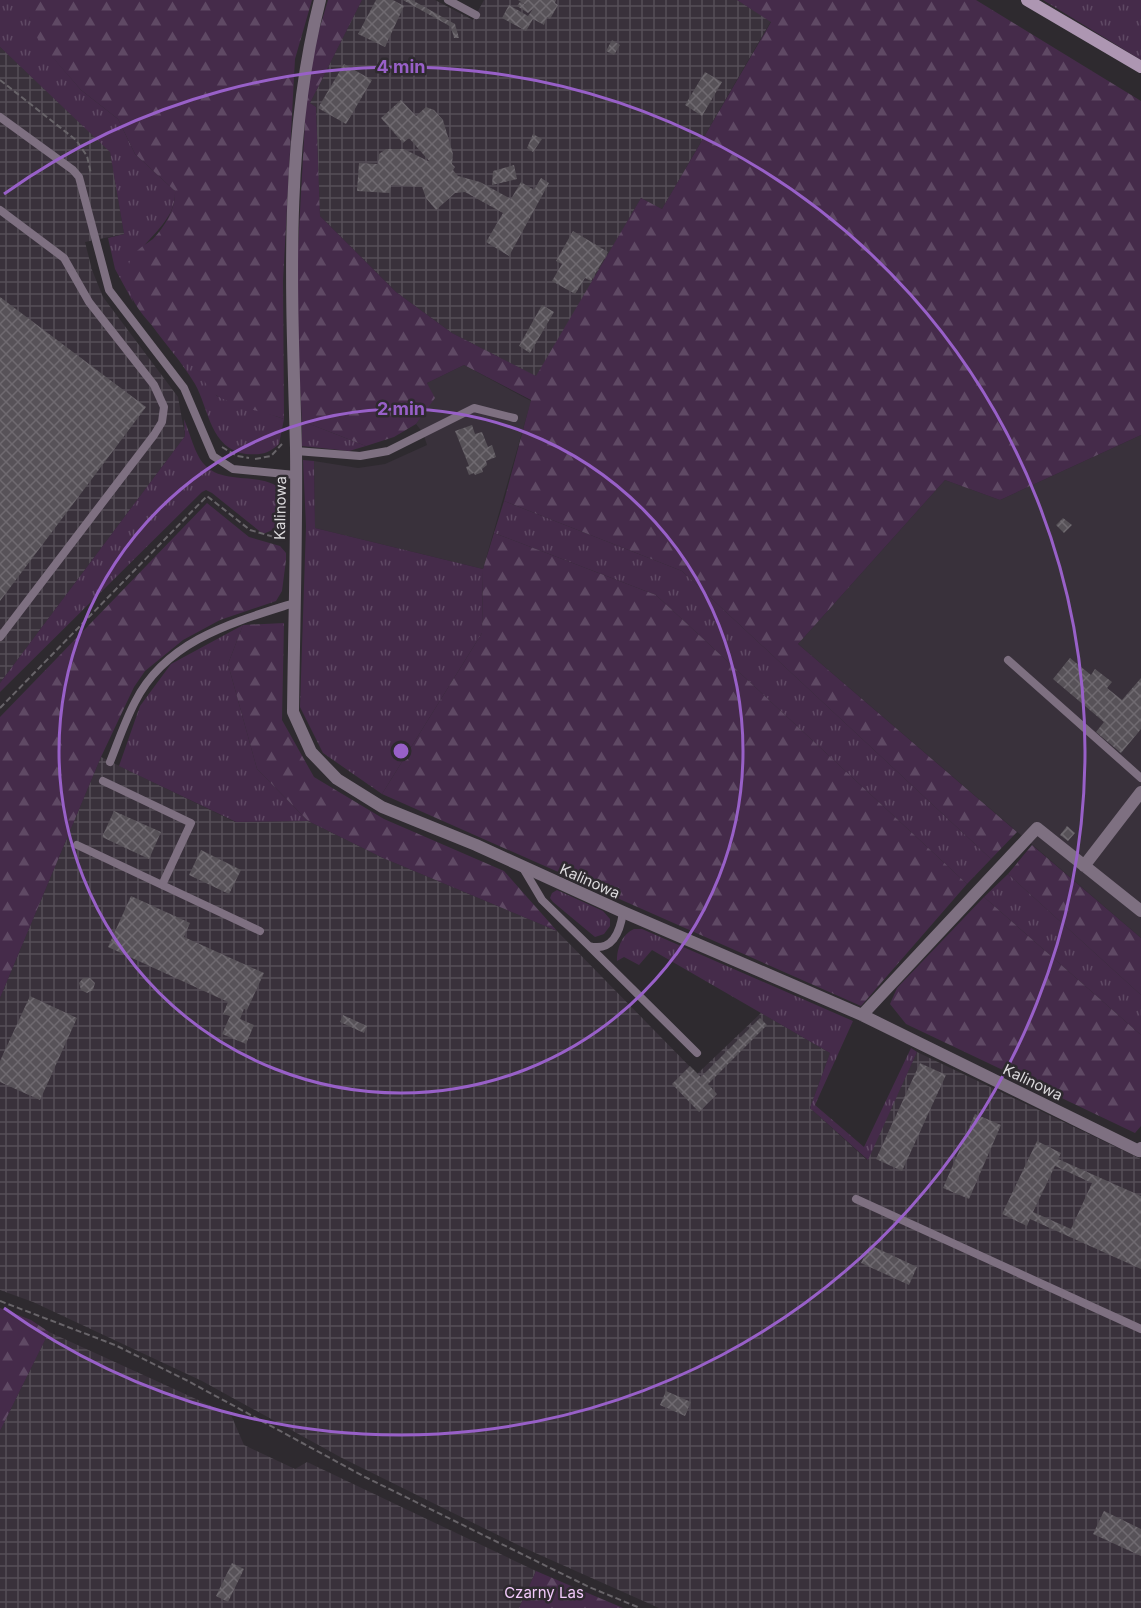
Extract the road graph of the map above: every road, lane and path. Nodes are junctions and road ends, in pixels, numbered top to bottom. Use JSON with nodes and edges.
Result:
{"nodes":[{"id":1,"x":320,"y":0,"type":"edge"},
{"id":2,"x":448,"y":0,"type":"edge"},
{"id":3,"x":1027,"y":0,"type":"edge"},
{"id":4,"x":476,"y":15,"type":"dead end"},
{"id":5,"x":1141,"y":67,"type":"edge"},
{"id":6,"x":0,"y":80,"type":"edge"},
{"id":7,"x":0,"y":117,"type":"edge"},
{"id":8,"x":91,"y":177,"type":"dead end"},
{"id":9,"x":0,"y":210,"type":"edge"},
{"id":10,"x":514,"y":418,"type":"dead end"},
{"id":11,"x":284,"y":440,"type":"dead end"},
{"id":12,"x":219,"y":444,"type":"dead end"},
{"id":13,"x":296,"y":451,"type":"junction"},
{"id":14,"x":295,"y":475,"type":"junction"},
{"id":15,"x":295,"y":539,"type":"junction"},
{"id":16,"x":294,"y":603,"type":"junction"},
{"id":17,"x":0,"y":637,"type":"edge"},
{"id":18,"x":1008,"y":660,"type":"dead end"},
{"id":19,"x":0,"y":708,"type":"edge"},
{"id":20,"x":110,"y":762,"type":"dead end"},
{"id":21,"x":1141,"y":778,"type":"edge"},
{"id":22,"x":102,"y":781,"type":"dead end"},
{"id":23,"x":1141,"y":792,"type":"edge"},
{"id":24,"x":77,"y":845,"type":"dead end"},
{"id":25,"x":1084,"y":866,"type":"junction"},
{"id":26,"x":522,"y":867,"type":"junction"},
{"id":27,"x":162,"y":885,"type":"junction"},
{"id":28,"x":1141,"y":911,"type":"edge"},
{"id":29,"x":623,"y":912,"type":"junction"},
{"id":30,"x":260,"y":932,"type":"dead end"},
{"id":31,"x":588,"y":946,"type":"junction"},
{"id":32,"x":862,"y":1014,"type":"junction"},
{"id":33,"x":697,"y":1053,"type":"dead end"},
{"id":34,"x":1141,"y":1148,"type":"edge"},
{"id":35,"x":856,"y":1199,"type":"dead end"},
{"id":36,"x":0,"y":1301,"type":"edge"},
{"id":37,"x":1141,"y":1329,"type":"edge"},
{"id":38,"x":640,"y":1608,"type":"edge"}],
"edges":[{"from":1,"to":13,"type":"street","name":"Kalinowa"},
{"from":2,"to":4,"type":"lane"},
{"from":3,"to":5,"type":"street"},
{"from":6,"to":8,"type":"path"},
{"from":7,"to":14,"type":"lane"},
{"from":9,"to":17,"type":"lane"},
{"from":10,"to":13,"type":"lane"},
{"from":11,"to":12,"type":"path"},
{"from":13,"to":14,"type":"street","name":"Kalinowa"},
{"from":14,"to":15,"type":"street","name":"Kalinowa"},
{"from":15,"to":16,"type":"street","name":"Kalinowa"},
{"from":15,"to":19,"type":"path"},
{"from":16,"to":20,"type":"lane"},
{"from":16,"to":26,"type":"street","name":"Kalinowa"},
{"from":18,"to":21,"type":"lane"},
{"from":22,"to":27,"type":"lane"},
{"from":23,"to":25,"type":"street"},
{"from":24,"to":27,"type":"lane"},
{"from":25,"to":28,"type":"street"},
{"from":25,"to":32,"type":"street"},
{"from":26,"to":29,"type":"street","name":"Kalinowa"},
{"from":26,"to":31,"type":"lane"},
{"from":27,"to":30,"type":"lane"},
{"from":29,"to":31,"type":"lane"},
{"from":29,"to":32,"type":"street","name":"Kalinowa"},
{"from":31,"to":33,"type":"lane"},
{"from":32,"to":34,"type":"street","name":"Kalinowa"},
{"from":35,"to":37,"type":"lane"},
{"from":36,"to":38,"type":"path"}]}
